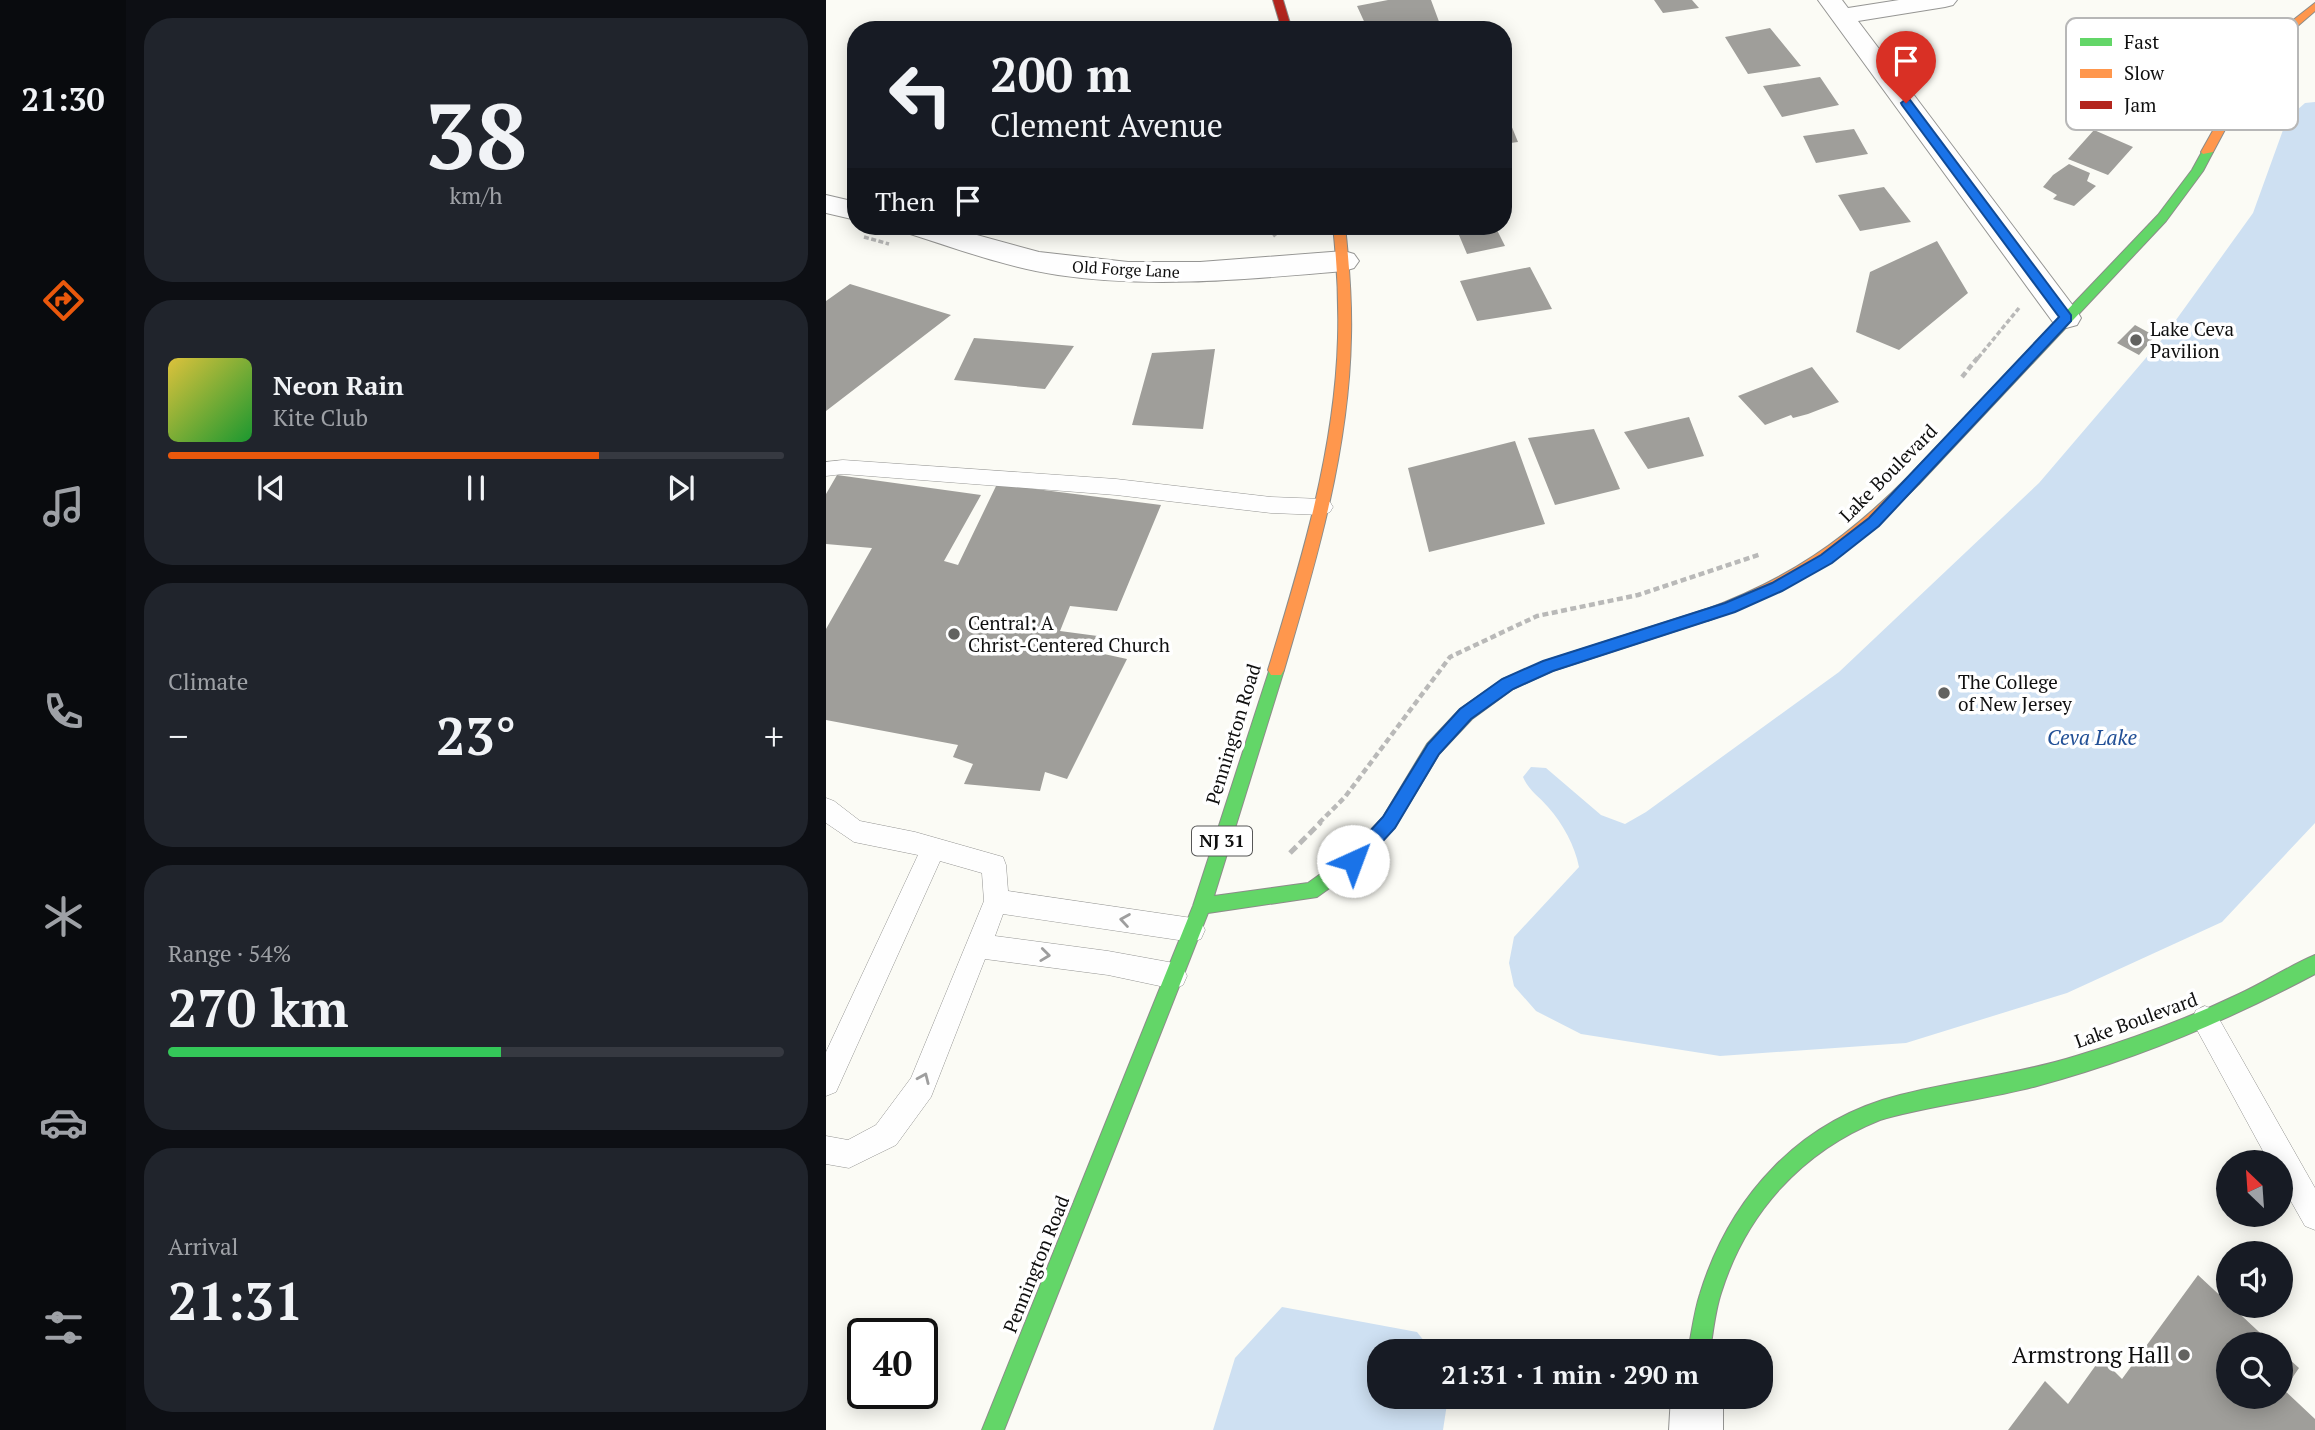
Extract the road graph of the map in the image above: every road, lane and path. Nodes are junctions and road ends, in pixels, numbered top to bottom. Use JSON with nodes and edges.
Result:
{"nodes":[{"id":1,"x":1278,"y":0,"type":"edge"},
{"id":2,"x":1945,"y":0,"type":"edge"},
{"id":3,"x":2315,"y":6,"type":"edge"},
{"id":4,"x":1836,"y":8,"type":"edge"},
{"id":5,"x":2298,"y":20,"type":"edge"},
{"id":6,"x":1284,"y":21,"type":"edge"},
{"id":7,"x":2218,"y":130,"type":"edge"},
{"id":8,"x":826,"y":204,"type":"edge"},
{"id":9,"x":847,"y":209,"type":"edge"},
{"id":10,"x":943,"y":235,"type":"edge"},
{"id":11,"x":1340,"y":235,"type":"edge"},
{"id":12,"x":1344,"y":261,"type":"junction"},
{"id":13,"x":2024,"y":301,"type":"dead end"},
{"id":14,"x":2066,"y":318,"type":"junction"},
{"id":15,"x":1957,"y":382,"type":"dead end"},
{"id":16,"x":834,"y":468,"type":"edge"},
{"id":17,"x":1323,"y":507,"type":"junction"},
{"id":18,"x":1762,"y":553,"type":"dead end"},
{"id":19,"x":828,"y":815,"type":"edge"},
{"id":20,"x":944,"y":851,"type":"junction"},
{"id":21,"x":1282,"y":861,"type":"dead end"},
{"id":22,"x":996,"y":901,"type":"junction"},
{"id":23,"x":1202,"y":906,"type":"junction"},
{"id":24,"x":1192,"y":930,"type":"junction"},
{"id":25,"x":978,"y":946,"type":"junction"},
{"id":26,"x":2315,"y":964,"type":"edge"},
{"id":27,"x":1174,"y":976,"type":"junction"},
{"id":28,"x":2205,"y":1019,"type":"junction"},
{"id":29,"x":826,"y":1082,"type":"edge"},
{"id":30,"x":826,"y":1150,"type":"edge"},
{"id":31,"x":2315,"y":1216,"type":"edge"},
{"id":32,"x":1701,"y":1339,"type":"edge"},
{"id":33,"x":1697,"y":1409,"type":"edge"},
{"id":34,"x":993,"y":1430,"type":"edge"},
{"id":35,"x":1696,"y":1430,"type":"edge"}],
"edges":[{"from":1,"to":6,"type":"street"},
{"from":2,"to":4,"type":"street"},
{"from":3,"to":5,"type":"street","name":"Lake Boulevard"},
{"from":4,"to":14,"type":"street"},
{"from":7,"to":14,"type":"street","name":"Lake Boulevard"},
{"from":8,"to":9,"type":"street"},
{"from":10,"to":12,"type":"street","name":"Old Forge Lane"},
{"from":11,"to":12,"type":"street","name":"Pennington Road","number":"NJ 31"},
{"from":12,"to":17,"type":"street","name":"Pennington Road","number":"NJ 31"},
{"from":13,"to":15,"type":"path"},
{"from":14,"to":23,"type":"street","name":"Lake Boulevard"},
{"from":16,"to":17,"type":"lane"},
{"from":17,"to":23,"type":"street","name":"Pennington Road","number":"NJ 31"},
{"from":18,"to":21,"type":"path"},
{"from":19,"to":20,"type":"lane"},
{"from":20,"to":22,"type":"lane"},
{"from":20,"to":29,"type":"lane"},
{"from":24,"to":22,"type":"lane","one_way":true},
{"from":22,"to":25,"type":"lane"},
{"from":23,"to":24,"type":"street","name":"Pennington Road","number":"NJ 31"},
{"from":24,"to":27,"type":"street","name":"Pennington Road","number":"NJ 31"},
{"from":25,"to":27,"type":"lane","one_way":true},
{"from":30,"to":25,"type":"lane","one_way":true},
{"from":26,"to":28,"type":"street","name":"Lake Boulevard"},
{"from":27,"to":34,"type":"street","name":"Pennington Road","number":"NJ 31"},
{"from":28,"to":31,"type":"lane"},
{"from":28,"to":32,"type":"street","name":"Lake Boulevard"},
{"from":33,"to":35,"type":"street"}]}
